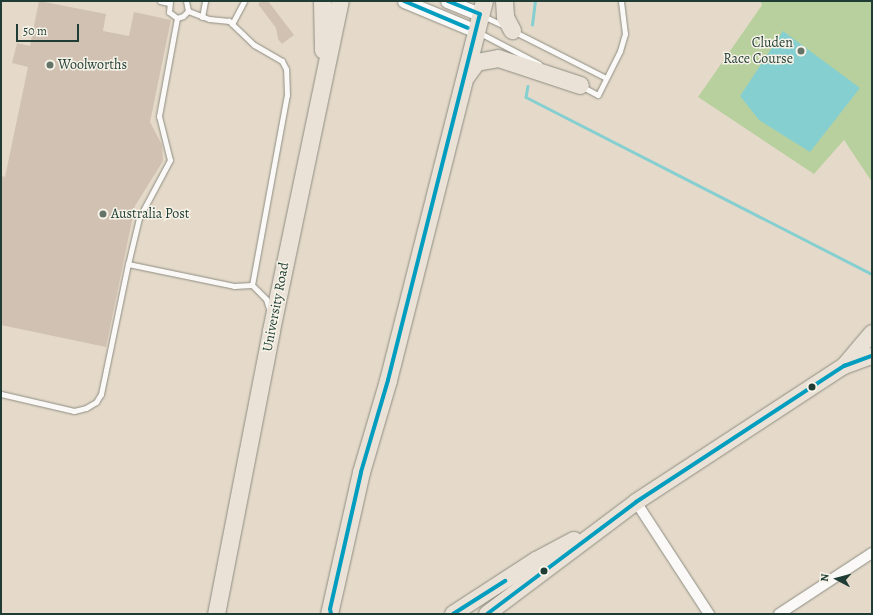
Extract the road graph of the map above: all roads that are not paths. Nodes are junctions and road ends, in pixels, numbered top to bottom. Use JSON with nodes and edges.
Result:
{"nodes":[{"id":1,"x":160,"y":1,"type":"edge"},
{"id":2,"x":186,"y":1,"type":"edge"},
{"id":3,"x":204,"y":1,"type":"edge"},
{"id":4,"x":244,"y":1,"type":"edge"},
{"id":5,"x":322,"y":1,"type":"edge"},
{"id":6,"x":340,"y":1,"type":"edge"},
{"id":7,"x":404,"y":1,"type":"edge"},
{"id":8,"x":447,"y":1,"type":"edge"},
{"id":9,"x":504,"y":1,"type":"edge"},
{"id":10,"x":621,"y":1,"type":"edge"},
{"id":11,"x":170,"y":2,"type":"edge"},
{"id":12,"x":482,"y":8,"type":"edge"},
{"id":13,"x":188,"y":11,"type":"junction"},
{"id":14,"x":202,"y":17,"type":"junction"},
{"id":15,"x":177,"y":18,"type":"junction"},
{"id":16,"x":232,"y":24,"type":"junction"},
{"id":17,"x":512,"y":30,"type":"junction"},
{"id":18,"x":476,"y":31,"type":"junction"},
{"id":19,"x":323,"y":74,"type":"junction"},
{"id":20,"x":465,"y":77,"type":"junction"},
{"id":21,"x":606,"y":78,"type":"junction"},
{"id":22,"x":580,"y":85,"type":"junction"},
{"id":23,"x":128,"y":264,"type":"junction"},
{"id":24,"x":252,"y":285,"type":"junction"},
{"id":25,"x":271,"y":330,"type":"junction"},
{"id":26,"x":872,"y":333,"type":"edge"},
{"id":27,"x":872,"y":356,"type":"edge"},
{"id":28,"x":844,"y":366,"type":"junction"},
{"id":29,"x":1,"y":394,"type":"edge"},
{"id":30,"x":636,"y":502,"type":"junction"},
{"id":31,"x":600,"y":527,"type":"junction"},
{"id":32,"x":872,"y":553,"type":"edge"},
{"id":33,"x":330,"y":612,"type":"edge"},
{"id":34,"x":216,"y":614,"type":"edge"},
{"id":35,"x":453,"y":614,"type":"edge"},
{"id":36,"x":487,"y":614,"type":"edge"},
{"id":37,"x":709,"y":614,"type":"edge"},
{"id":38,"x":779,"y":614,"type":"edge"}],
"edges":[{"from":1,"to":11,"type":"lane"},
{"from":2,"to":13,"type":"lane"},
{"from":3,"to":14,"type":"lane"},
{"from":4,"to":16,"type":"lane"},
{"from":5,"to":19,"type":"highway"},
{"from":6,"to":19,"type":"highway","name":"University Road"},
{"from":7,"to":18,"type":"street"},
{"from":8,"to":12,"type":"street"},
{"from":9,"to":17,"type":"highway"},
{"from":10,"to":21,"type":"lane"},
{"from":11,"to":15,"type":"lane"},
{"from":12,"to":17,"type":"lane"},
{"from":12,"to":18,"type":"highway"},
{"from":13,"to":14,"type":"lane"},
{"from":13,"to":15,"type":"lane"},
{"from":14,"to":16,"type":"lane"},
{"from":15,"to":23,"type":"lane"},
{"from":16,"to":24,"type":"lane"},
{"from":17,"to":21,"type":"lane"},
{"from":18,"to":20,"type":"highway"},
{"from":18,"to":22,"type":"lane"},
{"from":19,"to":25,"type":"highway","name":"University Road"},
{"from":20,"to":22,"type":"highway"},
{"from":20,"to":33,"type":"highway"},
{"from":21,"to":22,"type":"lane"},
{"from":23,"to":24,"type":"lane"},
{"from":23,"to":29,"type":"lane"},
{"from":24,"to":25,"type":"lane"},
{"from":25,"to":34,"type":"highway","name":"University Road"},
{"from":26,"to":28,"type":"main road"},
{"from":27,"to":28,"type":"main road"},
{"from":28,"to":30,"type":"main road"},
{"from":30,"to":31,"type":"main road"},
{"from":30,"to":37,"type":"street"},
{"from":31,"to":35,"type":"main road"},
{"from":31,"to":36,"type":"main road"},
{"from":32,"to":38,"type":"street"}]}
